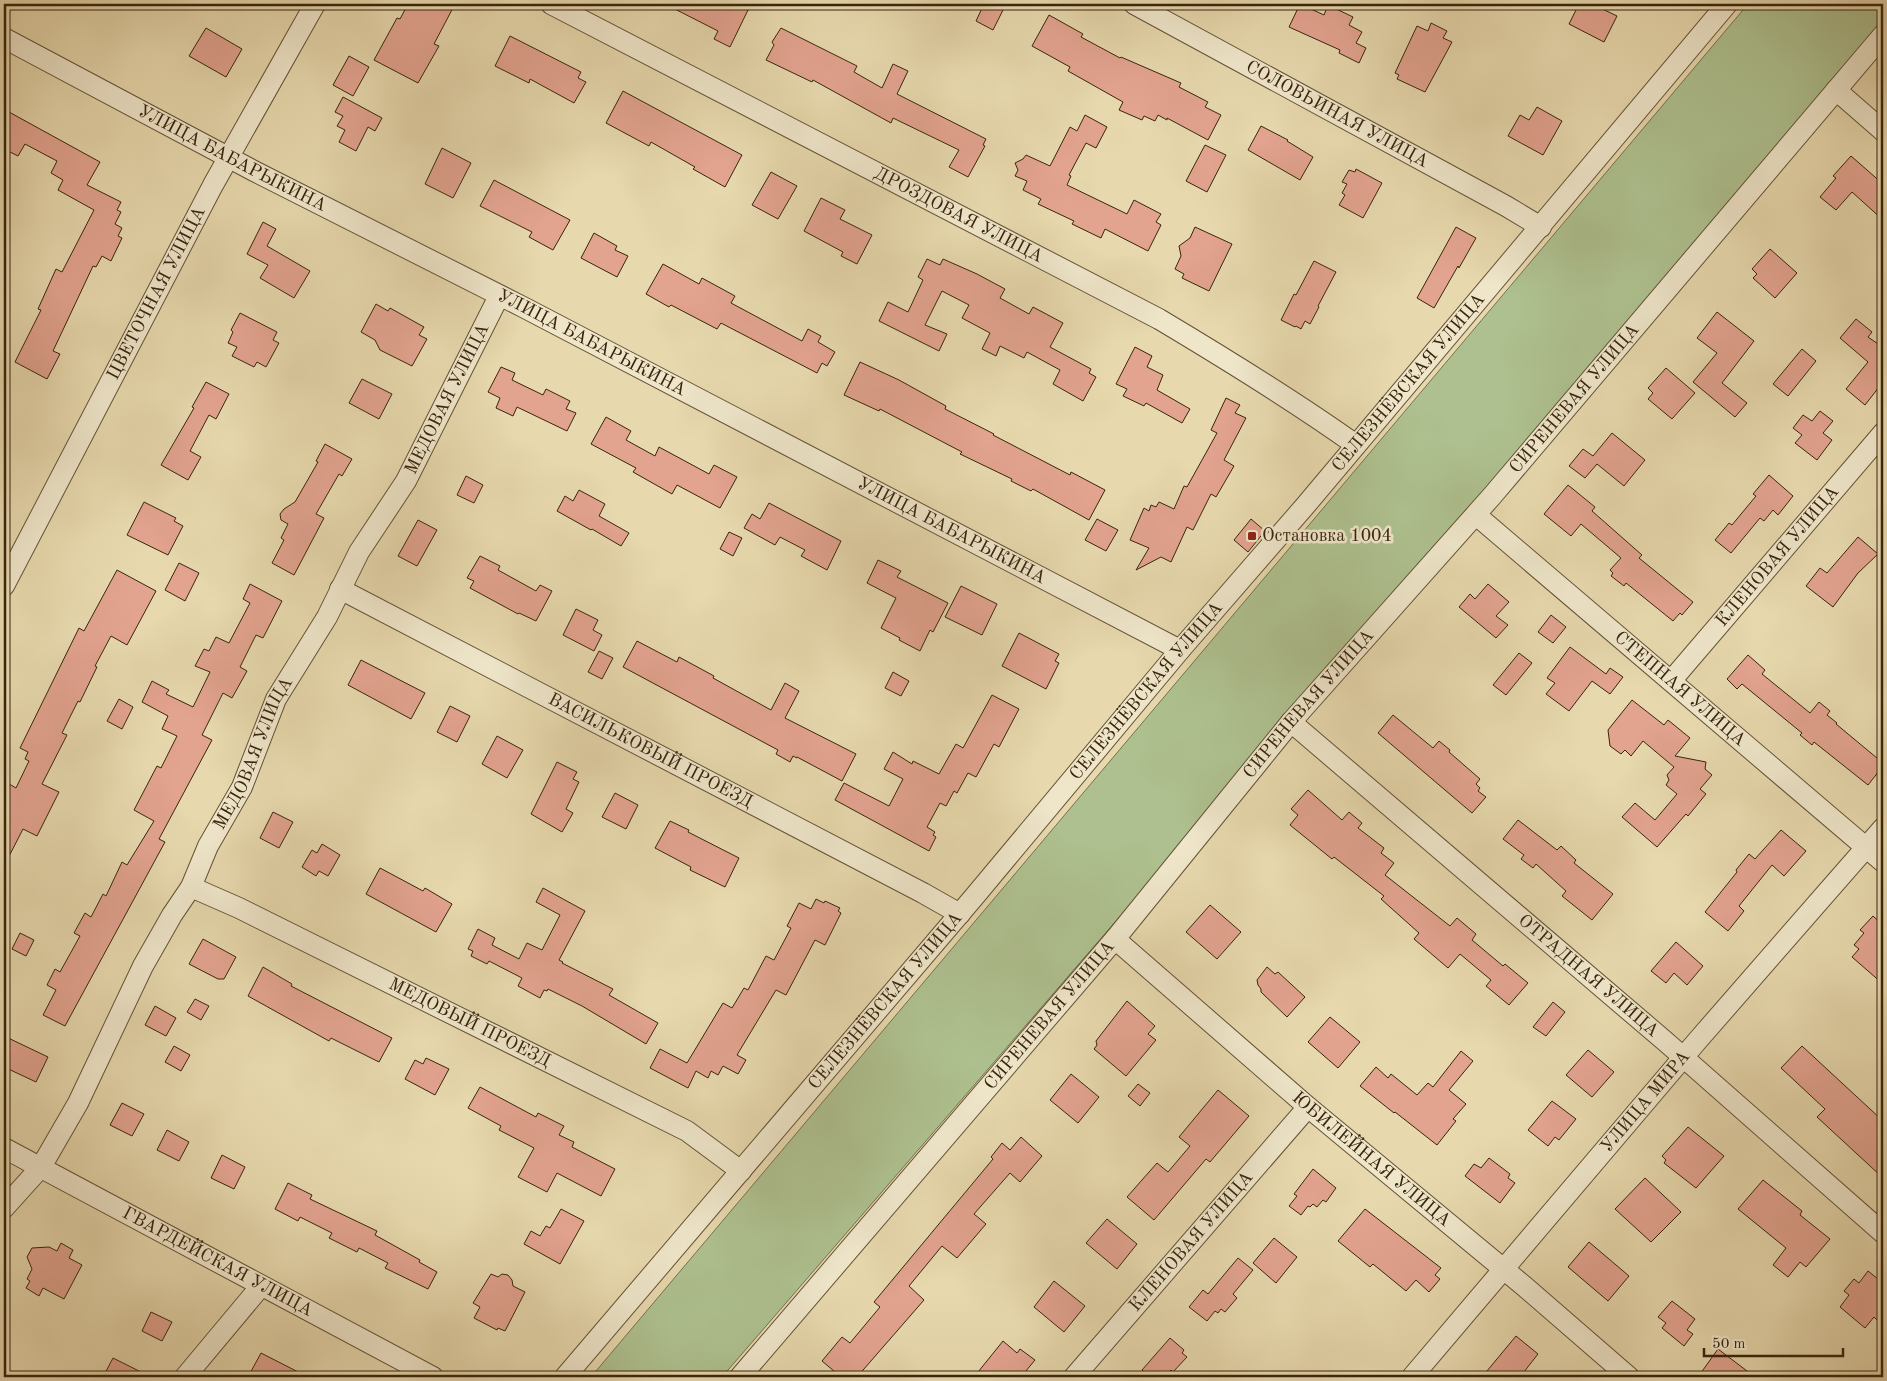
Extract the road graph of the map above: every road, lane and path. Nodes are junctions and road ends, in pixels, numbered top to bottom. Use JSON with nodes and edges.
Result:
{"nodes":[{"id":1,"x":315,"y":4,"type":"edge"},
{"id":2,"x":551,"y":4,"type":"edge"},
{"id":3,"x":1134,"y":4,"type":"edge"},
{"id":4,"x":1724,"y":5,"type":"edge"},
{"id":5,"x":1883,"y":35,"type":"edge"},
{"id":6,"x":4,"y":38,"type":"edge"},
{"id":7,"x":1836,"y":90,"type":"junction"},
{"id":8,"x":1883,"y":131,"type":"edge"},
{"id":9,"x":229,"y":157,"type":"junction"},
{"id":10,"x":1541,"y":226,"type":"junction"},
{"id":11,"x":499,"y":296,"type":"junction"},
{"id":12,"x":1883,"y":433,"type":"edge"},
{"id":13,"x":1356,"y":445,"type":"junction"},
{"id":14,"x":1476,"y":515,"type":"junction"},
{"id":15,"x":4,"y":586,"type":"edge"},
{"id":16,"x":340,"y":589,"type":"junction"},
{"id":17,"x":1180,"y":650,"type":"junction"},
{"id":18,"x":1671,"y":681,"type":"junction"},
{"id":19,"x":1291,"y":722,"type":"junction"},
{"id":20,"x":1883,"y":828,"type":"edge"},
{"id":21,"x":1866,"y":847,"type":"junction"},
{"id":22,"x":1883,"y":862,"type":"edge"},
{"id":23,"x":191,"y":887,"type":"junction"},
{"id":24,"x":960,"y":914,"type":"junction"},
{"id":25,"x":1114,"y":939,"type":"junction"},
{"id":26,"x":1683,"y":1057,"type":"junction"},
{"id":27,"x":1308,"y":1107,"type":"junction"},
{"id":28,"x":4,"y":1148,"type":"edge"},
{"id":29,"x":41,"y":1167,"type":"junction"},
{"id":30,"x":741,"y":1171,"type":"junction"},
{"id":31,"x":4,"y":1208,"type":"edge"},
{"id":32,"x":1883,"y":1232,"type":"edge"},
{"id":33,"x":1504,"y":1270,"type":"junction"},
{"id":34,"x":261,"y":1286,"type":"junction"},
{"id":35,"x":185,"y":1377,"type":"edge"},
{"id":36,"x":433,"y":1377,"type":"edge"},
{"id":37,"x":565,"y":1377,"type":"edge"},
{"id":38,"x":740,"y":1377,"type":"edge"},
{"id":39,"x":1074,"y":1377,"type":"edge"},
{"id":40,"x":1412,"y":1377,"type":"edge"},
{"id":41,"x":1629,"y":1377,"type":"edge"}],
"edges":[{"from":1,"to":9,"type":"street","name":"ЦВЕТОЧНАЯ УЛИЦА"},
{"from":2,"to":13,"type":"street","name":"ДРОЗДОВАЯ УЛИЦА"},
{"from":3,"to":10,"type":"street","name":"СОЛОВЬИНАЯ УЛИЦА"},
{"from":4,"to":10,"type":"street","name":"СЕЛЕЗНЁВСКАЯ УЛИЦА"},
{"from":5,"to":7,"type":"street","name":"СИРЕНЕВАЯ УЛИЦА"},
{"from":6,"to":9,"type":"street","name":"УЛИЦА БАБАРЫКИНА"},
{"from":7,"to":8,"type":"street"},
{"from":7,"to":14,"type":"street","name":"СИРЕНЕВАЯ УЛИЦА"},
{"from":9,"to":11,"type":"street","name":"УЛИЦА БАБАРЫКИНА"},
{"from":9,"to":15,"type":"street","name":"ЦВЕТОЧНАЯ УЛИЦА"},
{"from":10,"to":13,"type":"street","name":"СЕЛЕЗНЁВСКАЯ УЛИЦА"},
{"from":11,"to":16,"type":"street","name":"МЕДОВАЯ УЛИЦА"},
{"from":11,"to":17,"type":"street","name":"УЛИЦА БАБАРЫКИНА"},
{"from":12,"to":18,"type":"street","name":"КЛЕНОВАЯ УЛИЦА"},
{"from":13,"to":17,"type":"street","name":"СЕЛЕЗНЁВСКАЯ УЛИЦА"},
{"from":14,"to":18,"type":"street","name":"СТЕПНАЯ УЛИЦА"},
{"from":14,"to":19,"type":"street","name":"СИРЕНЕВАЯ УЛИЦА"},
{"from":16,"to":23,"type":"street","name":"МЕДОВАЯ УЛИЦА"},
{"from":16,"to":24,"type":"street","name":"ВАСИЛЬКОВЫЙ ПРОЕЗД"},
{"from":17,"to":24,"type":"street","name":"СЕЛЕЗНЁВСКАЯ УЛИЦА"},
{"from":18,"to":21,"type":"street","name":"СТЕПНАЯ УЛИЦА"},
{"from":19,"to":25,"type":"street","name":"СИРЕНЕВАЯ УЛИЦА"},
{"from":19,"to":26,"type":"street","name":"ОТРАДНАЯ УЛИЦА"},
{"from":20,"to":21,"type":"street","name":"УЛИЦА МИРА"},
{"from":21,"to":22,"type":"street","name":"СТЕПНАЯ УЛИЦА"},
{"from":21,"to":26,"type":"street","name":"УЛИЦА МИРА"},
{"from":23,"to":29,"type":"street","name":"МЕДОВАЯ УЛИЦА"},
{"from":23,"to":30,"type":"street","name":"МЕДОВЫЙ ПРОЕЗД"},
{"from":24,"to":30,"type":"street","name":"СЕЛЕЗНЁВСКАЯ УЛИЦА"},
{"from":25,"to":27,"type":"street","name":"ЮБИЛЕЙНАЯ УЛИЦА"},
{"from":25,"to":38,"type":"street","name":"СИРЕНЕВАЯ УЛИЦА"},
{"from":26,"to":32,"type":"street","name":"ОТРАДНАЯ УЛИЦА"},
{"from":26,"to":33,"type":"street","name":"УЛИЦА МИРА"},
{"from":27,"to":33,"type":"street","name":"ЮБИЛЕЙНАЯ УЛИЦА"},
{"from":27,"to":39,"type":"street","name":"КЛЕНОВАЯ УЛИЦА"},
{"from":28,"to":29,"type":"street","name":"ГВАРДЕЙСКАЯ УЛИЦА"},
{"from":29,"to":31,"type":"street","name":"МЕДОВАЯ УЛИЦА"},
{"from":29,"to":34,"type":"street","name":"ГВАРДЕЙСКАЯ УЛИЦА"},
{"from":30,"to":37,"type":"street","name":"СЕЛЕЗНЁВСКАЯ УЛИЦА"},
{"from":33,"to":40,"type":"street","name":"УЛИЦА МИРА"},
{"from":33,"to":41,"type":"street","name":"ЮБИЛЕЙНАЯ УЛИЦА"},
{"from":34,"to":35,"type":"street"},
{"from":34,"to":36,"type":"street","name":"ГВАРДЕЙСКАЯ УЛИЦА"}]}
